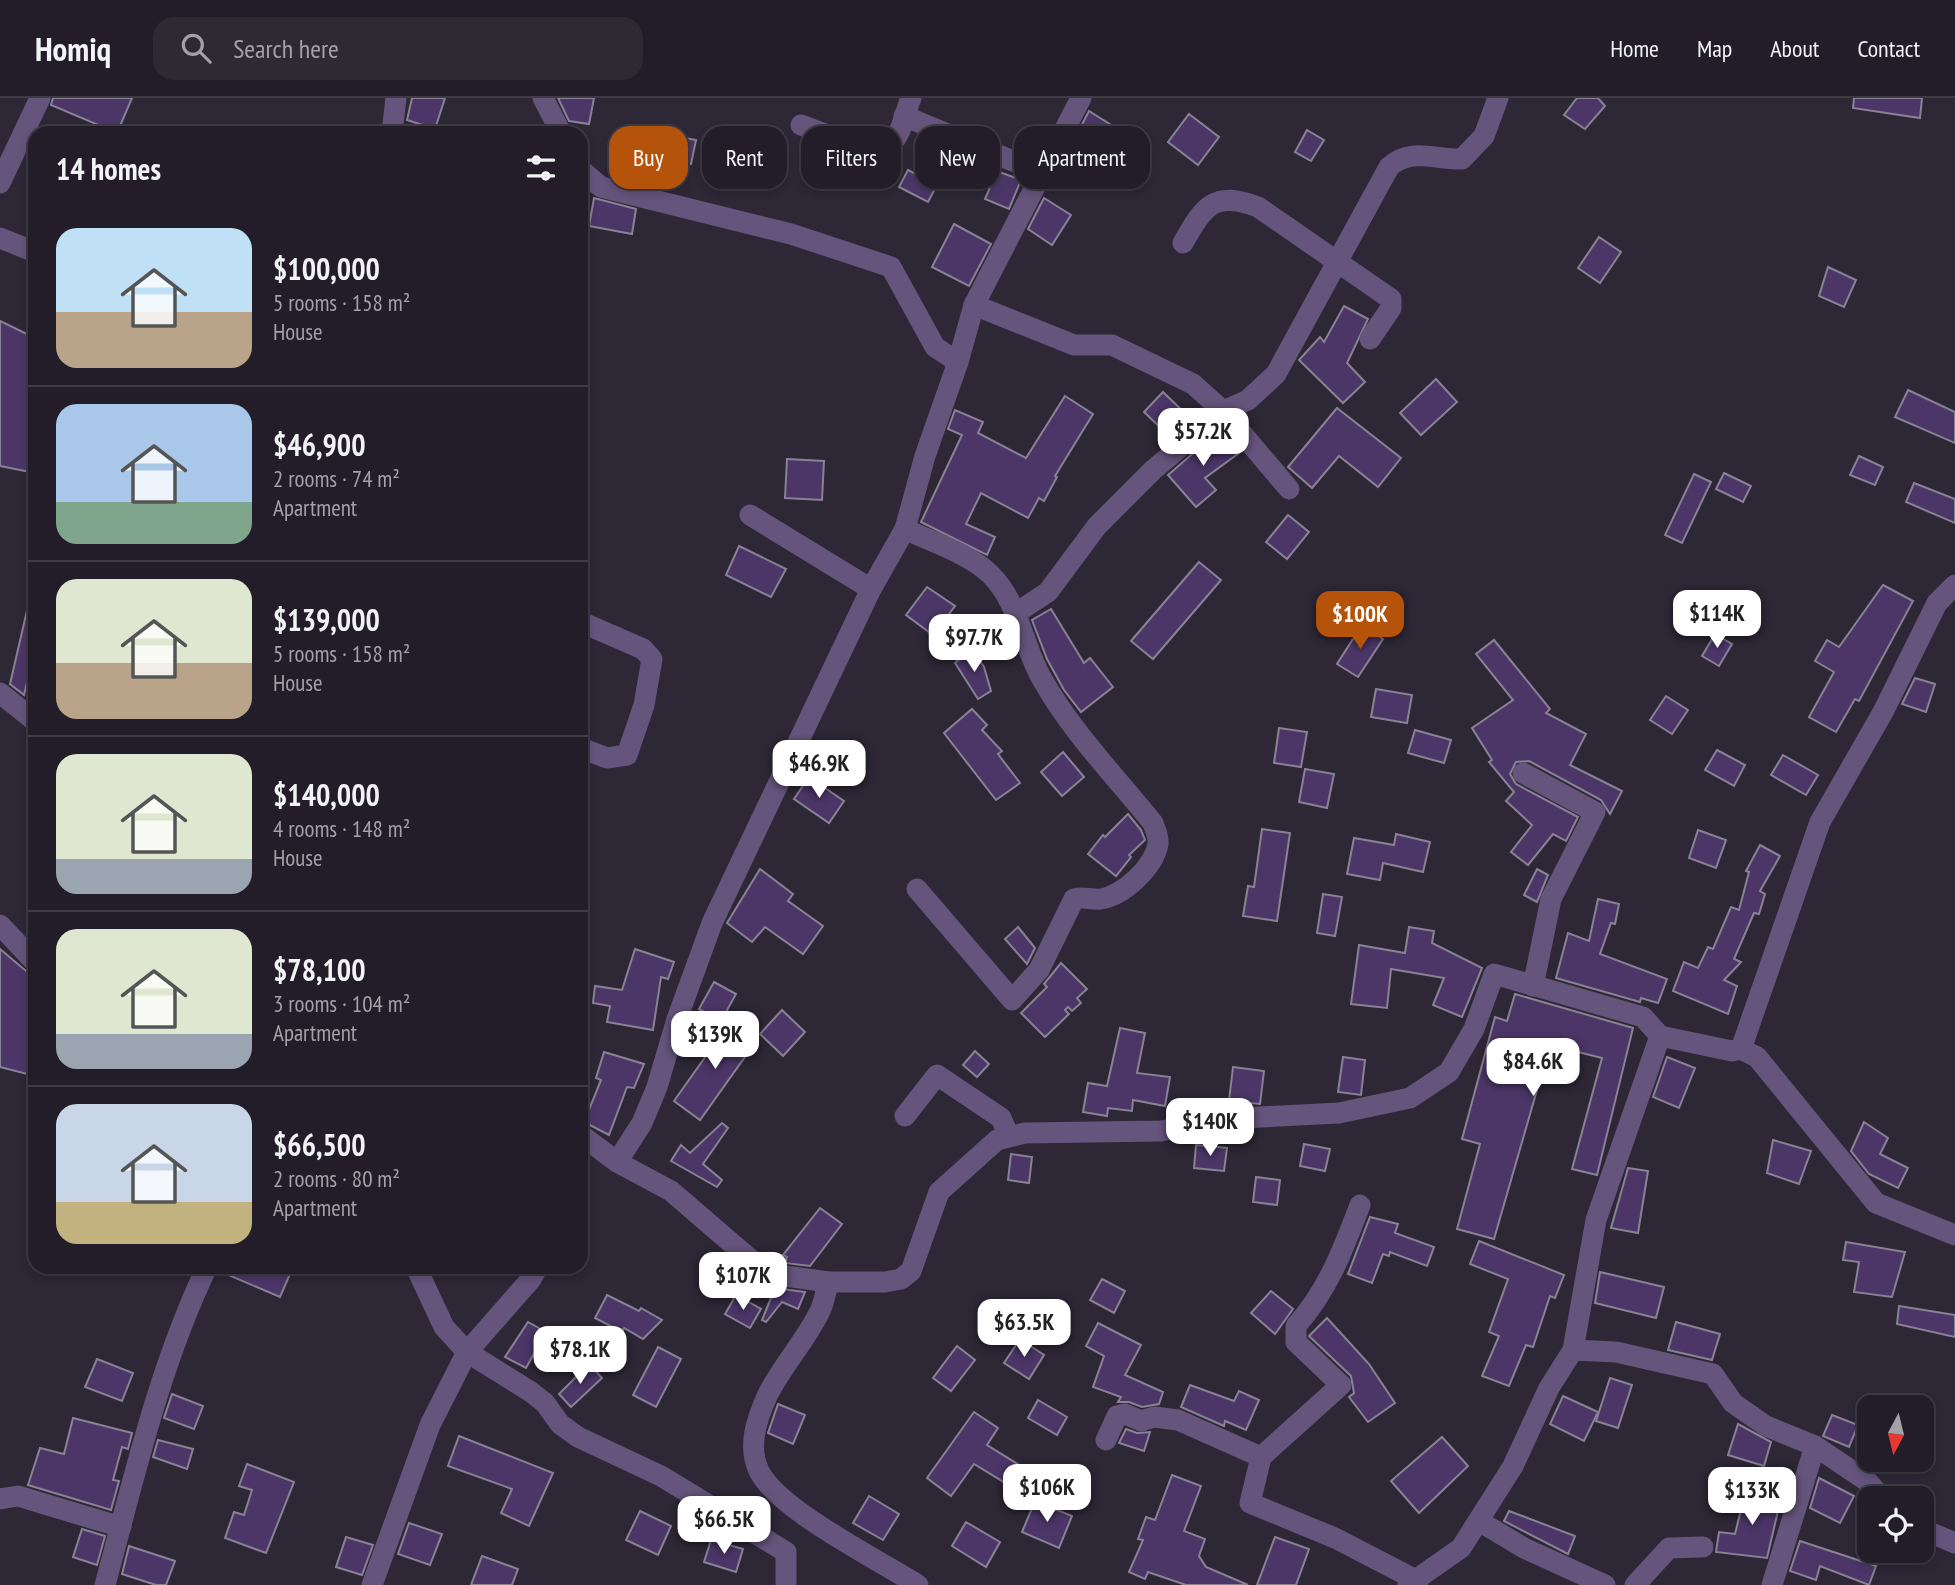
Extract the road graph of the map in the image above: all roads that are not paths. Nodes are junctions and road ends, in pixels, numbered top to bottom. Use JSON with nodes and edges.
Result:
{"nodes":[{"id":1,"x":40,"y":98,"type":"edge"},
{"id":2,"x":396,"y":98,"type":"edge"},
{"id":3,"x":543,"y":98,"type":"edge"},
{"id":4,"x":1081,"y":98,"type":"edge"},
{"id":5,"x":1499,"y":98,"type":"edge"},
{"id":6,"x":908,"y":107,"type":"edge"},
{"id":7,"x":801,"y":125,"type":"dead end"},
{"id":8,"x":393,"y":126,"type":"edge"},
{"id":9,"x":557,"y":126,"type":"edge"},
{"id":10,"x":1066,"y":126,"type":"edge"},
{"id":11,"x":1014,"y":159,"type":"edge"},
{"id":12,"x":588,"y":176,"type":"edge"},
{"id":13,"x":0,"y":183,"type":"edge"},
{"id":14,"x":1034,"y":189,"type":"edge"},
{"id":15,"x":0,"y":238,"type":"edge"},
{"id":16,"x":1183,"y":243,"type":"dead end"},
{"id":17,"x":28,"y":249,"type":"edge"},
{"id":18,"x":1337,"y":261,"type":"junction"},
{"id":19,"x":974,"y":305,"type":"junction"},
{"id":20,"x":1370,"y":339,"type":"dead end"},
{"id":21,"x":958,"y":362,"type":"junction"},
{"id":22,"x":1223,"y":411,"type":"junction"},
{"id":23,"x":1289,"y":489,"type":"dead end"},
{"id":24,"x":750,"y":515,"type":"dead end"},
{"id":25,"x":905,"y":529,"type":"junction"},
{"id":26,"x":1955,"y":585,"type":"edge"},
{"id":27,"x":870,"y":589,"type":"junction"},
{"id":28,"x":1016,"y":613,"type":"junction"},
{"id":29,"x":588,"y":625,"type":"edge"},
{"id":30,"x":0,"y":693,"type":"edge"},
{"id":31,"x":28,"y":715,"type":"edge"},
{"id":32,"x":588,"y":751,"type":"edge"},
{"id":33,"x":1523,"y":773,"type":"dead end"},
{"id":34,"x":917,"y":889,"type":"dead end"},
{"id":35,"x":0,"y":925,"type":"edge"},
{"id":36,"x":28,"y":955,"type":"edge"},
{"id":37,"x":1533,"y":986,"type":"junction"},
{"id":38,"x":1660,"y":1036,"type":"junction"},
{"id":39,"x":1741,"y":1049,"type":"junction"},
{"id":40,"x":905,"y":1116,"type":"dead end"},
{"id":41,"x":1009,"y":1136,"type":"junction"},
{"id":42,"x":588,"y":1140,"type":"edge"},
{"id":43,"x":617,"y":1162,"type":"junction"},
{"id":44,"x":1360,"y":1205,"type":"dead end"},
{"id":45,"x":1955,"y":1235,"type":"edge"},
{"id":46,"x":204,"y":1274,"type":"edge"},
{"id":47,"x":419,"y":1274,"type":"edge"},
{"id":48,"x":534,"y":1274,"type":"edge"},
{"id":49,"x":828,"y":1282,"type":"junction"},
{"id":50,"x":1573,"y":1350,"type":"junction"},
{"id":51,"x":467,"y":1352,"type":"junction"},
{"id":52,"x":1105,"y":1440,"type":"dead end"},
{"id":53,"x":1815,"y":1446,"type":"junction"},
{"id":54,"x":1261,"y":1457,"type":"junction"},
{"id":55,"x":1871,"y":1486,"type":"edge"},
{"id":56,"x":0,"y":1499,"type":"edge"},
{"id":57,"x":1479,"y":1521,"type":"junction"},
{"id":58,"x":121,"y":1527,"type":"junction"},
{"id":59,"x":1934,"y":1534,"type":"edge"},
{"id":60,"x":1955,"y":1543,"type":"edge"},
{"id":61,"x":1703,"y":1547,"type":"dead end"},
{"id":62,"x":1413,"y":1583,"type":"edge"},
{"id":63,"x":106,"y":1585,"type":"edge"},
{"id":64,"x":372,"y":1585,"type":"edge"},
{"id":65,"x":786,"y":1585,"type":"edge"},
{"id":66,"x":918,"y":1585,"type":"edge"},
{"id":67,"x":1605,"y":1585,"type":"edge"},
{"id":68,"x":1635,"y":1585,"type":"edge"},
{"id":69,"x":1772,"y":1585,"type":"edge"}],
"edges":[{"from":1,"to":13,"type":"street"},
{"from":2,"to":8,"type":"street"},
{"from":3,"to":9,"type":"street"},
{"from":4,"to":10,"type":"street"},
{"from":5,"to":18,"type":"street"},
{"from":6,"to":7,"type":"street"},
{"from":6,"to":11,"type":"street"},
{"from":12,"to":21,"type":"street"},
{"from":14,"to":19,"type":"street"},
{"from":15,"to":17,"type":"street"},
{"from":16,"to":18,"type":"street"},
{"from":18,"to":20,"type":"street"},
{"from":18,"to":22,"type":"street"},
{"from":19,"to":21,"type":"street"},
{"from":19,"to":22,"type":"street"},
{"from":21,"to":25,"type":"street"},
{"from":22,"to":23,"type":"street"},
{"from":22,"to":28,"type":"street"},
{"from":24,"to":27,"type":"street"},
{"from":25,"to":27,"type":"street"},
{"from":25,"to":28,"type":"street"},
{"from":26,"to":39,"type":"street"},
{"from":27,"to":43,"type":"street"},
{"from":28,"to":34,"type":"street"},
{"from":29,"to":32,"type":"street"},
{"from":30,"to":31,"type":"street"},
{"from":33,"to":37,"type":"street"},
{"from":35,"to":36,"type":"street"},
{"from":37,"to":38,"type":"street"},
{"from":37,"to":41,"type":"street"},
{"from":38,"to":39,"type":"street"},
{"from":38,"to":50,"type":"street"},
{"from":39,"to":45,"type":"street"},
{"from":40,"to":41,"type":"street"},
{"from":41,"to":49,"type":"street"},
{"from":42,"to":43,"type":"street"},
{"from":43,"to":49,"type":"street"},
{"from":44,"to":54,"type":"street"},
{"from":46,"to":58,"type":"street"},
{"from":47,"to":51,"type":"street"},
{"from":48,"to":51,"type":"street"},
{"from":49,"to":66,"type":"street"},
{"from":50,"to":53,"type":"street"},
{"from":50,"to":57,"type":"street"},
{"from":51,"to":64,"type":"street"},
{"from":51,"to":65,"type":"street"},
{"from":52,"to":54,"type":"street"},
{"from":53,"to":55,"type":"street"},
{"from":53,"to":69,"type":"street"},
{"from":54,"to":62,"type":"street"},
{"from":56,"to":58,"type":"street"},
{"from":57,"to":62,"type":"street"},
{"from":57,"to":67,"type":"street"},
{"from":58,"to":63,"type":"street"},
{"from":59,"to":60,"type":"street"},
{"from":61,"to":68,"type":"street"}]}
